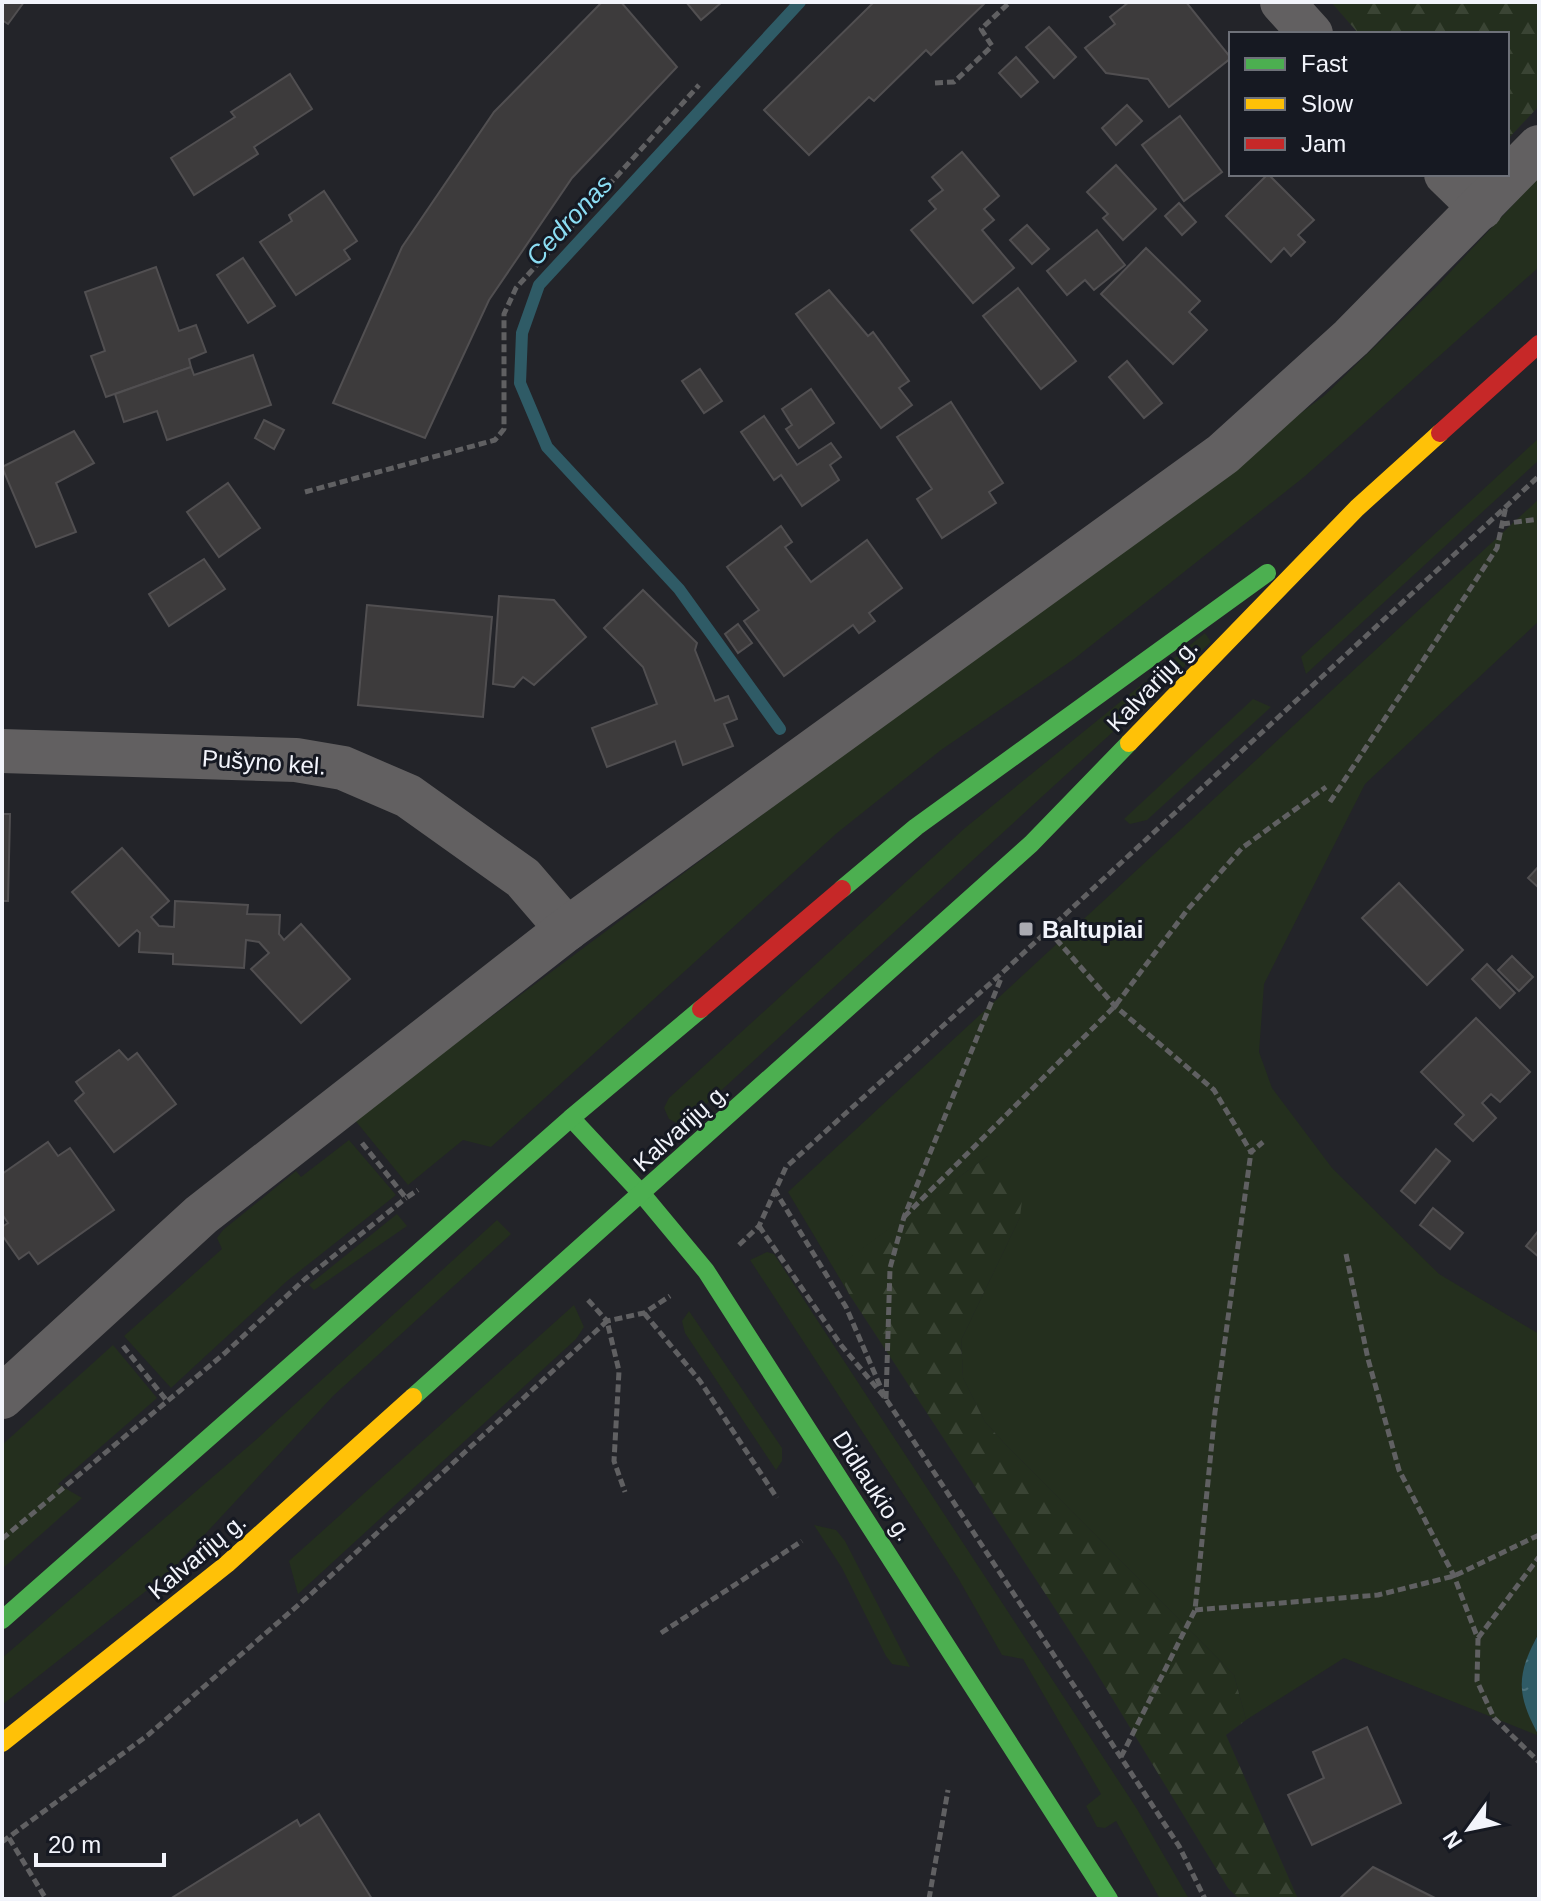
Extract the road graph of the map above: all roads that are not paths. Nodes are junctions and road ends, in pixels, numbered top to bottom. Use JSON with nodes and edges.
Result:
{"nodes":[{"id":1,"x":1282,"y":2,"type":"edge"},
{"id":2,"x":1309,"y":32,"type":"edge"},
{"id":3,"x":1539,"y":147,"type":"edge"},
{"id":4,"x":1448,"y":176,"type":"edge"},
{"id":5,"x":1481,"y":208,"type":"junction"},
{"id":6,"x":1534,"y":358,"type":"edge"},
{"id":7,"x":1357,"y":508,"type":"junction"},
{"id":8,"x":2,"y":751,"type":"edge"},
{"id":9,"x":567,"y":929,"type":"junction"},
{"id":10,"x":571,"y":1118,"type":"junction"},
{"id":11,"x":642,"y":1194,"type":"junction"},
{"id":12,"x":2,"y":1397,"type":"edge"},
{"id":13,"x":2,"y":1620,"type":"edge"},
{"id":14,"x":2,"y":1743,"type":"edge"},
{"id":15,"x":1109,"y":1899,"type":"edge"}],
"edges":[{"from":1,"to":2,"type":"street"},
{"from":3,"to":5,"type":"street"},
{"from":4,"to":5,"type":"street"},
{"from":5,"to":9,"type":"street"},
{"from":6,"to":7,"type":"main road","name":"Kalvarijų g."},
{"from":7,"to":10,"type":"main road","name":"Kalvarijų g."},
{"from":7,"to":11,"type":"main road","name":"Kalvarijų g."},
{"from":8,"to":9,"type":"street","name":"Pušyno kel."},
{"from":9,"to":12,"type":"street"},
{"from":10,"to":11,"type":"main road","name":"Didlaukio g."},
{"from":10,"to":13,"type":"main road","name":"Kalvarijų g."},
{"from":11,"to":14,"type":"main road","name":"Kalvarijų g."},
{"from":11,"to":15,"type":"main road","name":"Didlaukio g."}]}
